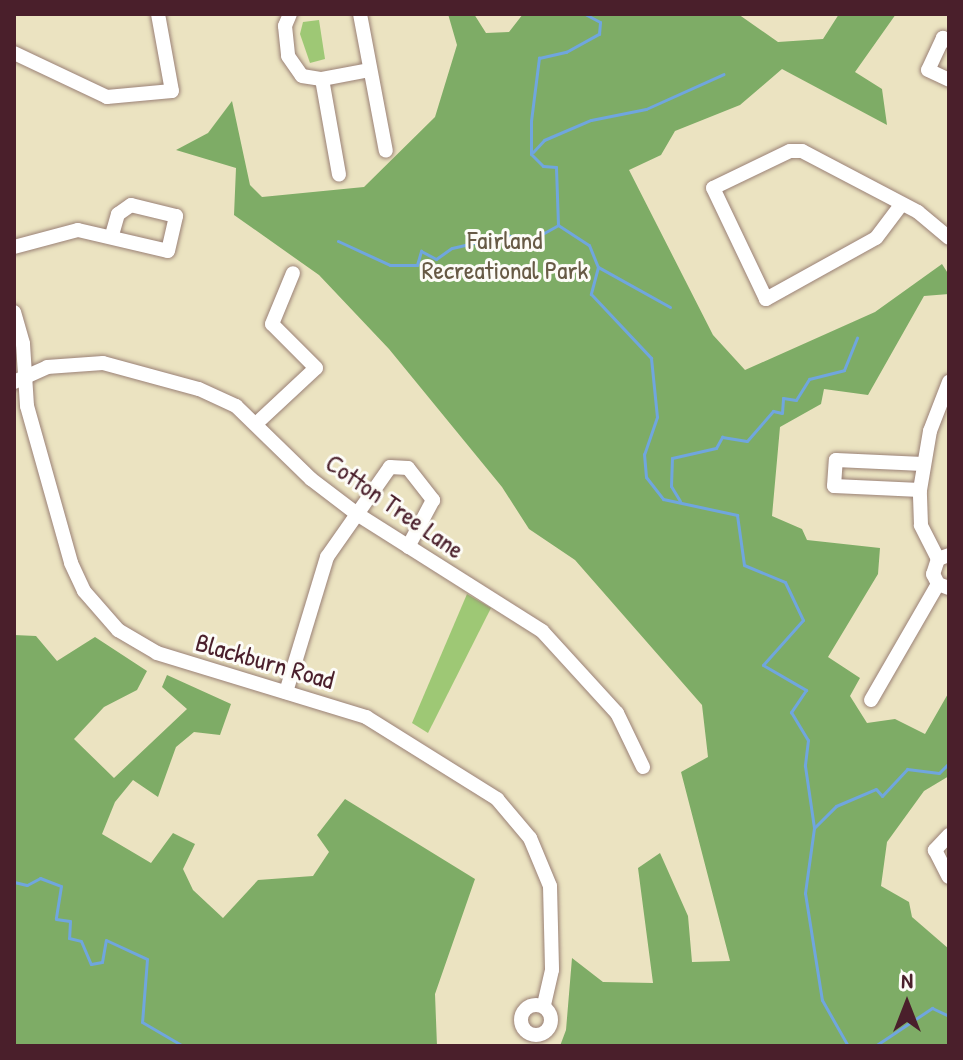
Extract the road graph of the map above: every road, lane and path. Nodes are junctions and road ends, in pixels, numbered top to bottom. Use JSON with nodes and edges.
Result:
{"nodes":[{"id":1,"x":158,"y":14,"type":"edge"},
{"id":2,"x":290,"y":14,"type":"edge"},
{"id":3,"x":360,"y":14,"type":"edge"},
{"id":4,"x":949,"y":41,"type":"edge"},
{"id":5,"x":14,"y":53,"type":"edge"},
{"id":6,"x":370,"y":70,"type":"junction"},
{"id":7,"x":322,"y":79,"type":"junction"},
{"id":8,"x":949,"y":80,"type":"edge"},
{"id":9,"x":386,"y":151,"type":"dead end"},
{"id":10,"x":339,"y":174,"type":"dead end"},
{"id":11,"x":901,"y":205,"type":"junction"},
{"id":12,"x":112,"y":235,"type":"junction"},
{"id":13,"x":949,"y":238,"type":"edge"},
{"id":14,"x":14,"y":247,"type":"edge"},
{"id":15,"x":293,"y":273,"type":"dead end"},
{"id":16,"x":14,"y":312,"type":"edge"},
{"id":17,"x":19,"y":380,"type":"edge"},
{"id":18,"x":949,"y":382,"type":"edge"},
{"id":19,"x":258,"y":422,"type":"junction"},
{"id":20,"x":923,"y":464,"type":"junction"},
{"id":21,"x":920,"y":490,"type":"junction"},
{"id":22,"x":357,"y":514,"type":"junction"},
{"id":23,"x":408,"y":547,"type":"junction"},
{"id":24,"x":944,"y":557,"type":"edge"},
{"id":25,"x":944,"y":586,"type":"edge"},
{"id":26,"x":286,"y":692,"type":"junction"},
{"id":27,"x":871,"y":700,"type":"dead end"},
{"id":28,"x":643,"y":767,"type":"dead end"},
{"id":29,"x":949,"y":835,"type":"edge"},
{"id":30,"x":949,"y":877,"type":"edge"},
{"id":31,"x":544,"y":1006,"type":"dead end"}],
"edges":[{"from":1,"to":5,"type":"street"},
{"from":2,"to":7,"type":"street"},
{"from":3,"to":6,"type":"street"},
{"from":4,"to":8,"type":"street"},
{"from":6,"to":7,"type":"street"},
{"from":6,"to":9,"type":"street"},
{"from":7,"to":10,"type":"street"},
{"from":11,"to":11,"type":"street"},
{"from":11,"to":13,"type":"street"},
{"from":12,"to":12,"type":"street"},
{"from":12,"to":14,"type":"street"},
{"from":15,"to":19,"type":"street"},
{"from":16,"to":17,"type":"street","name":"Blackburn Road"},
{"from":17,"to":19,"type":"street","name":"Cotton Tree Lane"},
{"from":17,"to":26,"type":"street","name":"Blackburn Road"},
{"from":18,"to":20,"type":"street"},
{"from":19,"to":22,"type":"street","name":"Cotton Tree Lane"},
{"from":20,"to":21,"type":"street"},
{"from":20,"to":21,"type":"street"},
{"from":21,"to":24,"type":"street"},
{"from":22,"to":23,"type":"street","name":"Cotton Tree Lane"},
{"from":22,"to":23,"type":"street"},
{"from":22,"to":26,"type":"street"},
{"from":23,"to":28,"type":"street","name":"Cotton Tree Lane"},
{"from":24,"to":25,"type":"street"},
{"from":25,"to":27,"type":"street"},
{"from":26,"to":31,"type":"street","name":"Blackburn Road"},
{"from":29,"to":30,"type":"street"}]}
